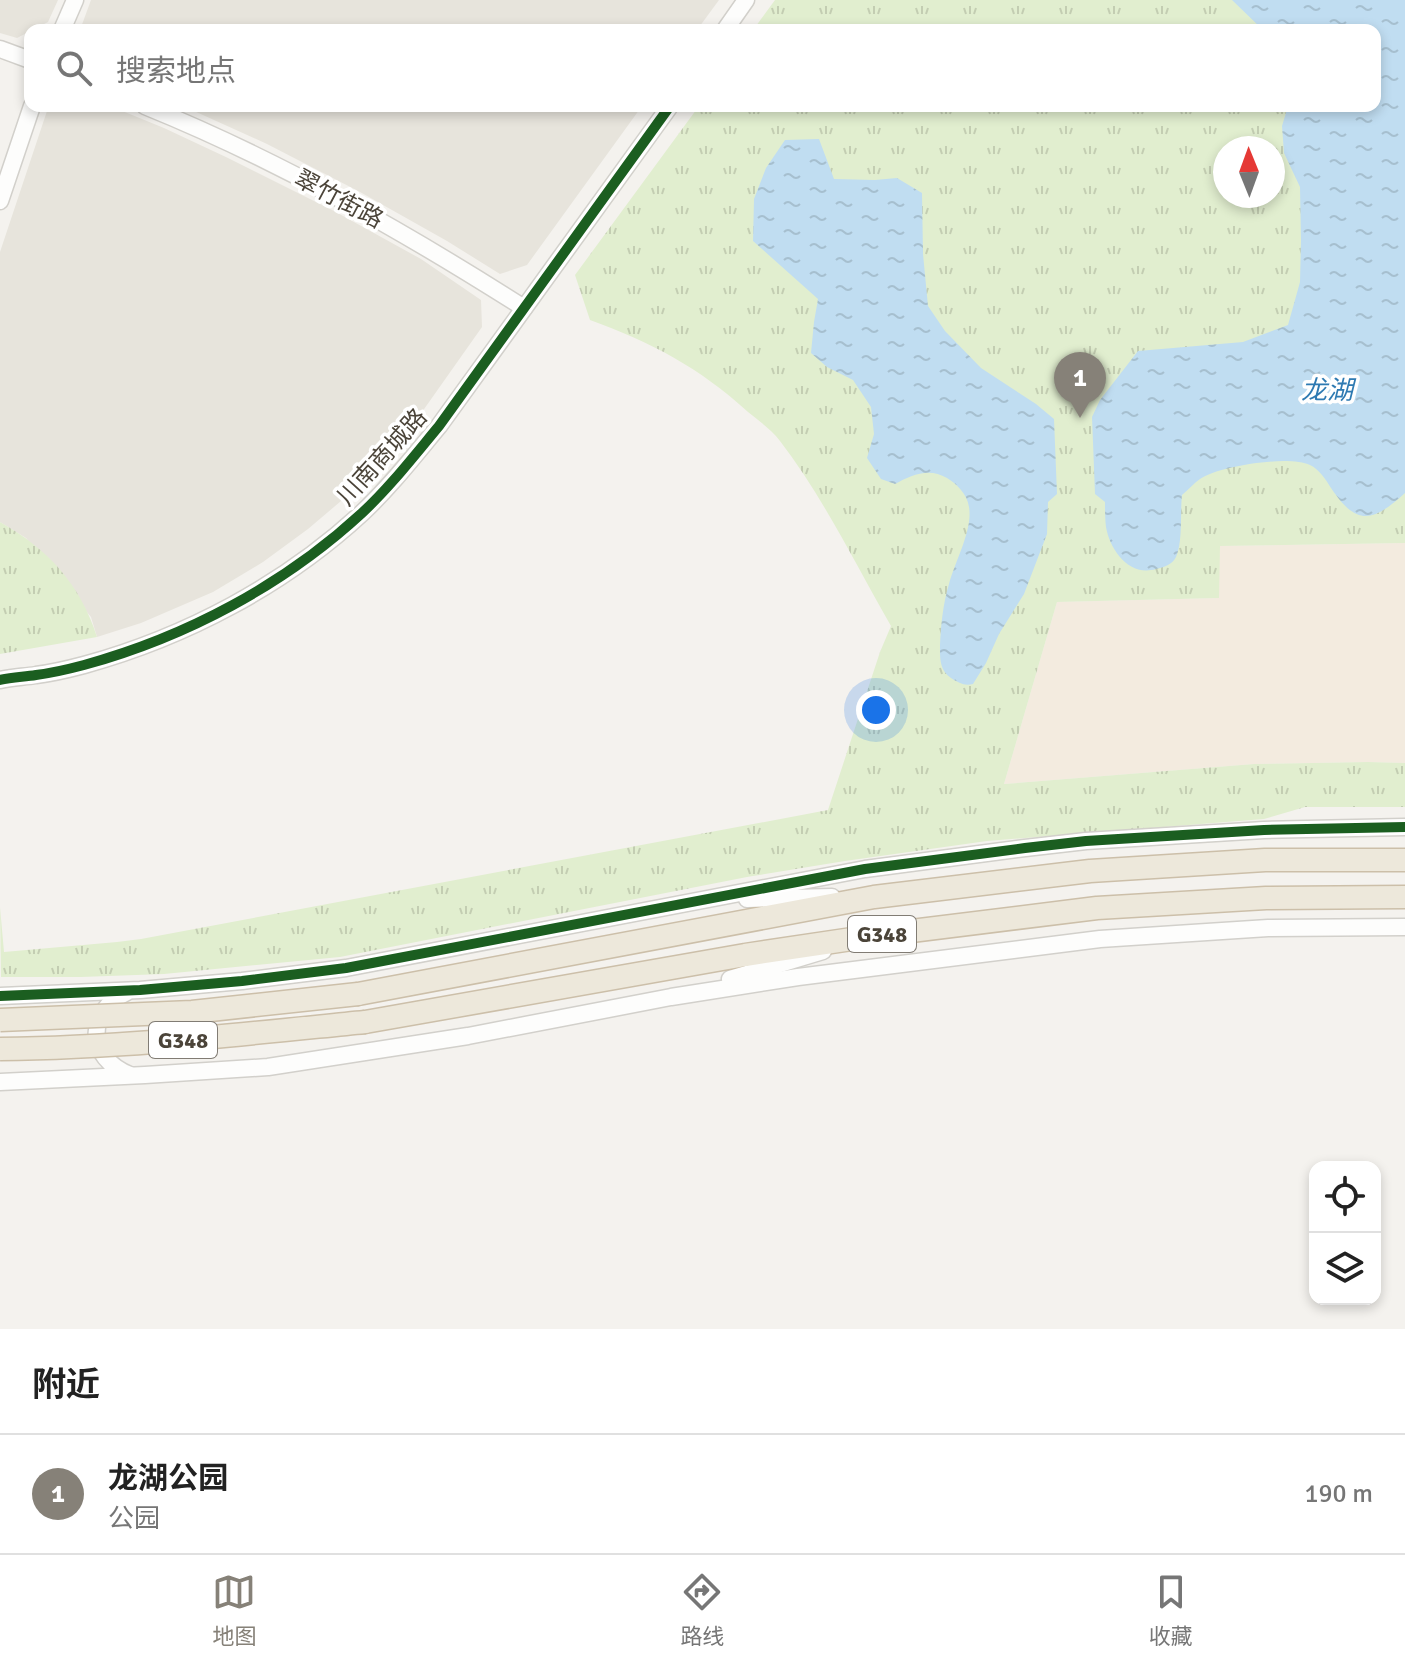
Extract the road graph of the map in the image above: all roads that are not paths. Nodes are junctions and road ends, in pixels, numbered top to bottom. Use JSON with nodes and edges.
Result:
{"nodes":[{"id":1,"x":75,"y":0,"type":"edge"},
{"id":2,"x":746,"y":0,"type":"edge"},
{"id":3,"x":65,"y":24,"type":"edge"},
{"id":4,"x":729,"y":24,"type":"edge"},
{"id":5,"x":0,"y":49,"type":"edge"},
{"id":6,"x":24,"y":58,"type":"edge"},
{"id":7,"x":30,"y":112,"type":"edge"},
{"id":8,"x":158,"y":112,"type":"edge"},
{"id":9,"x":666,"y":112,"type":"edge"},
{"id":10,"x":0,"y":201,"type":"edge"},
{"id":11,"x":524,"y":308,"type":"junction"},
{"id":12,"x":1,"y":679,"type":"edge"},
{"id":13,"x":1405,"y":827,"type":"edge"},
{"id":14,"x":1405,"y":860,"type":"edge"},
{"id":15,"x":874,"y":897,"type":"junction"},
{"id":16,"x":1405,"y":897,"type":"edge"},
{"id":17,"x":699,"y":899,"type":"junction"},
{"id":18,"x":1405,"y":927,"type":"edge"},
{"id":19,"x":879,"y":935,"type":"junction"},
{"id":20,"x":140,"y":990,"type":"junction"},
{"id":21,"x":0,"y":996,"type":"edge"},
{"id":22,"x":671,"y":997,"type":"junction"},
{"id":23,"x":0,"y":1020,"type":"edge"},
{"id":24,"x":0,"y":1049,"type":"edge"},
{"id":25,"x":145,"y":1075,"type":"junction"},
{"id":26,"x":0,"y":1082,"type":"edge"}],
"edges":[{"from":1,"to":3,"type":"street"},
{"from":2,"to":4,"type":"street"},
{"from":5,"to":6,"type":"street"},
{"from":7,"to":10,"type":"street"},
{"from":8,"to":11,"type":"street","name":"翠竹街路"},
{"from":9,"to":11,"type":"street","name":"川南商城路"},
{"from":11,"to":12,"type":"street","name":"川南商城路"},
{"from":13,"to":17,"type":"street"},
{"from":14,"to":15,"type":"highway","number":"G348"},
{"from":15,"to":17,"type":"street"},
{"from":15,"to":23,"type":"highway","number":"G348","bridge":true},
{"from":16,"to":19,"type":"highway","number":"G348"},
{"from":17,"to":20,"type":"street"},
{"from":18,"to":22,"type":"street"},
{"from":19,"to":22,"type":"street"},
{"from":19,"to":24,"type":"highway","number":"G348","bridge":true},
{"from":20,"to":21,"type":"street"},
{"from":20,"to":25,"type":"street"},
{"from":22,"to":25,"type":"street"},
{"from":25,"to":26,"type":"street"}]}
